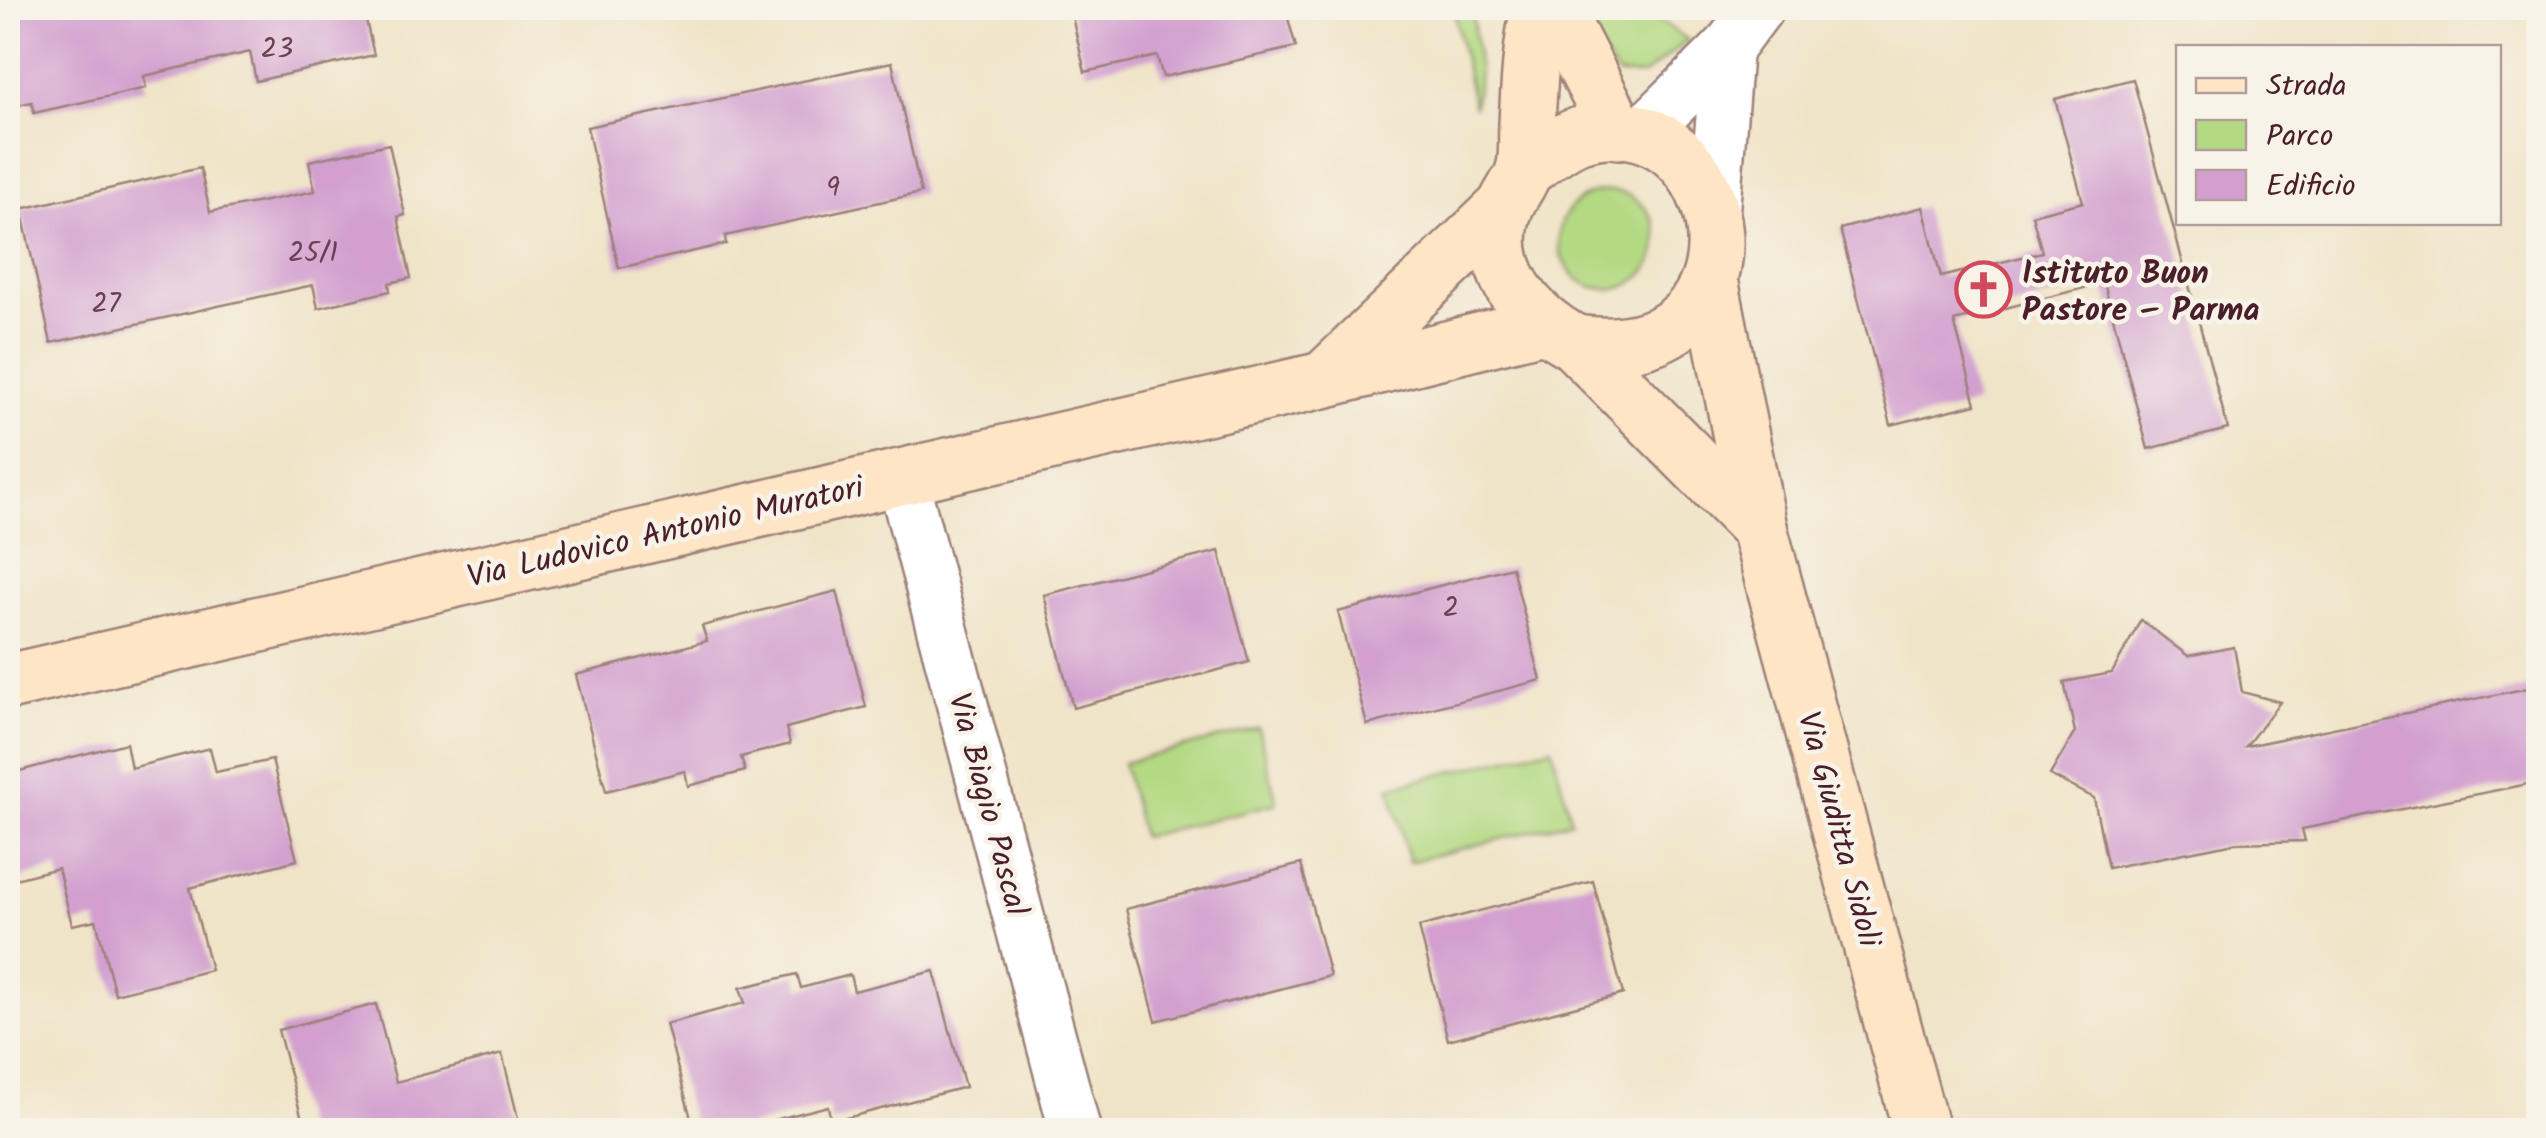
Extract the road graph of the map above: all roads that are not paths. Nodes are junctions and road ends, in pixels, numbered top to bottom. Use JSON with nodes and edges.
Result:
{"nodes":[{"id":1,"x":1539,"y":8,"type":"edge"},
{"id":2,"x":1555,"y":8,"type":"edge"},
{"id":3,"x":1758,"y":8,"type":"edge"},
{"id":4,"x":1726,"y":49,"type":"junction"},
{"id":5,"x":1630,"y":132,"type":"junction"},
{"id":6,"x":1515,"y":189,"type":"junction"},
{"id":7,"x":1714,"y":210,"type":"junction"},
{"id":8,"x":1710,"y":280,"type":"junction"},
{"id":9,"x":1559,"y":334,"type":"junction"},
{"id":10,"x":1323,"y":380,"type":"junction"},
{"id":11,"x":902,"y":476,"type":"junction"},
{"id":12,"x":1759,"y":528,"type":"junction"},
{"id":13,"x":8,"y":682,"type":"edge"},
{"id":14,"x":1075,"y":1130,"type":"edge"},
{"id":15,"x":1921,"y":1130,"type":"edge"}],
"edges":[{"from":1,"to":6,"type":"street","name":"Via Giuditta Sidoli"},
{"from":2,"to":5,"type":"street"},
{"from":3,"to":4,"type":"street"},
{"from":4,"to":5,"type":"street"},
{"from":4,"to":7,"type":"street"},
{"from":5,"to":6,"type":"street"},
{"from":5,"to":7,"type":"street"},
{"from":6,"to":9,"type":"street","name":"Via Giuditta Sidoli"},
{"from":6,"to":10,"type":"street"},
{"from":7,"to":8,"type":"street","name":"Via Giuditta Sidoli"},
{"from":8,"to":9,"type":"street","name":"Via Giuditta Sidoli"},
{"from":8,"to":12,"type":"street","name":"Via Giuditta Sidoli"},
{"from":9,"to":10,"type":"street","name":"Via Ludovico Antonio Muratori"},
{"from":9,"to":12,"type":"street","name":"Via Giuditta Sidoli"},
{"from":10,"to":11,"type":"street","name":"Via Ludovico Antonio Muratori"},
{"from":11,"to":13,"type":"street","name":"Via Ludovico Antonio Muratori"},
{"from":11,"to":14,"type":"street","name":"Via Biagio Pascal"},
{"from":12,"to":15,"type":"street","name":"Via Giuditta Sidoli"}]}
